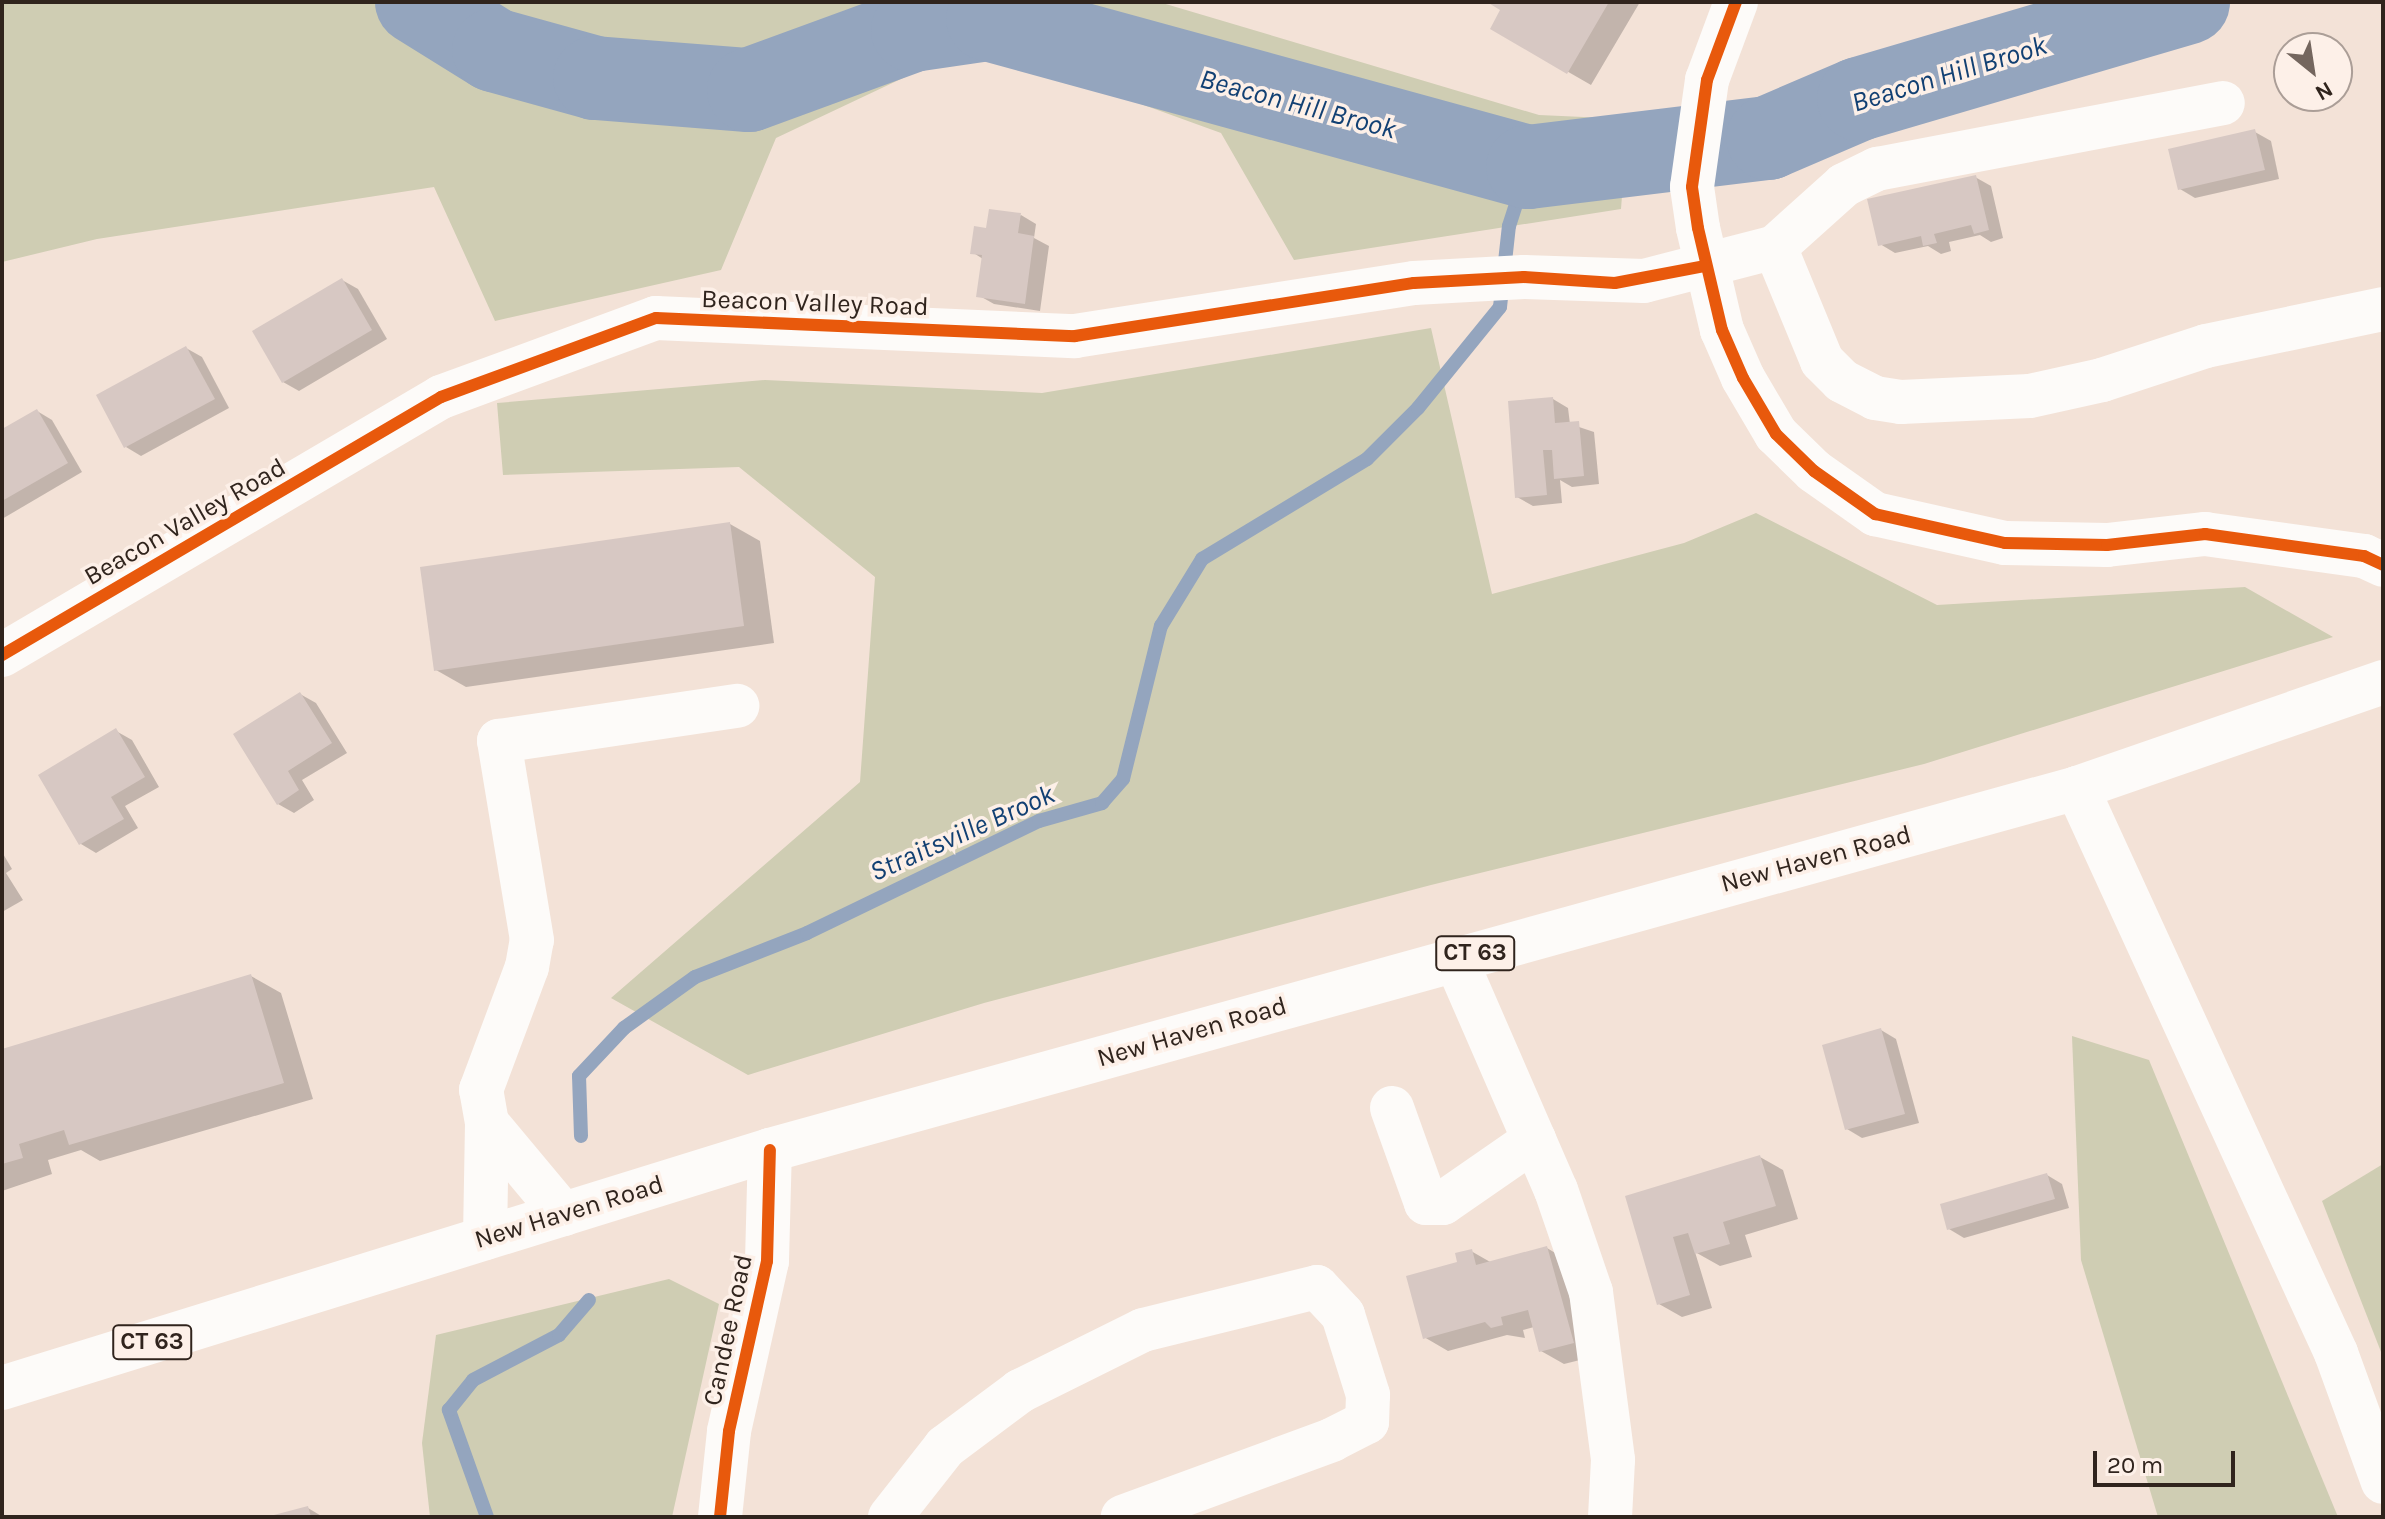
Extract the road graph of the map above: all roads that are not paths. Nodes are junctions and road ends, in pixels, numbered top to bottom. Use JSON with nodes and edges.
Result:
{"nodes":[{"id":1,"x":1736,"y":2,"type":"edge"},
{"id":2,"x":2223,"y":103,"type":"dead end"},
{"id":3,"x":1775,"y":247,"type":"junction"},
{"id":4,"x":1705,"y":266,"type":"junction"},
{"id":5,"x":2383,"y":309,"type":"edge"},
{"id":6,"x":2383,"y":565,"type":"edge"},
{"id":7,"x":2,"y":655,"type":"edge"},
{"id":8,"x":2383,"y":682,"type":"edge"},
{"id":9,"x":737,"y":706,"type":"dead end"},
{"id":10,"x":2077,"y":788,"type":"junction"},
{"id":11,"x":1455,"y":958,"type":"junction"},
{"id":12,"x":1392,"y":1108,"type":"dead end"},
{"id":13,"x":487,"y":1123,"type":"junction"},
{"id":14,"x":1534,"y":1140,"type":"junction"},
{"id":15,"x":770,"y":1150,"type":"junction"},
{"id":16,"x":563,"y":1214,"type":"junction"},
{"id":17,"x":485,"y":1238,"type":"junction"},
{"id":18,"x":2,"y":1388,"type":"edge"},
{"id":19,"x":2383,"y":1482,"type":"edge"},
{"id":20,"x":720,"y":1517,"type":"edge"},
{"id":21,"x":890,"y":1517,"type":"edge"},
{"id":22,"x":1123,"y":1517,"type":"edge"},
{"id":23,"x":1610,"y":1517,"type":"edge"}],
"edges":[{"from":1,"to":4,"type":"street"},
{"from":2,"to":3,"type":"street"},
{"from":3,"to":4,"type":"street","name":"Beacon Valley Road"},
{"from":3,"to":5,"type":"street"},
{"from":4,"to":6,"type":"street"},
{"from":4,"to":7,"type":"street","name":"Beacon Valley Road"},
{"from":8,"to":10,"type":"street","name":"New Haven Road","number":"CT 63"},
{"from":9,"to":13,"type":"street"},
{"from":10,"to":11,"type":"street","name":"New Haven Road","number":"CT 63"},
{"from":10,"to":19,"type":"street"},
{"from":11,"to":14,"type":"street"},
{"from":11,"to":15,"type":"street","name":"New Haven Road","number":"CT 63"},
{"from":12,"to":14,"type":"street"},
{"from":13,"to":16,"type":"street"},
{"from":13,"to":17,"type":"street"},
{"from":14,"to":23,"type":"street"},
{"from":15,"to":16,"type":"street","name":"New Haven Road","number":"CT 63"},
{"from":15,"to":20,"type":"street","name":"Candee Road"},
{"from":16,"to":17,"type":"street","name":"New Haven Road","number":"CT 63"},
{"from":17,"to":18,"type":"street","name":"New Haven Road","number":"CT 63"},
{"from":21,"to":22,"type":"street"}]}
